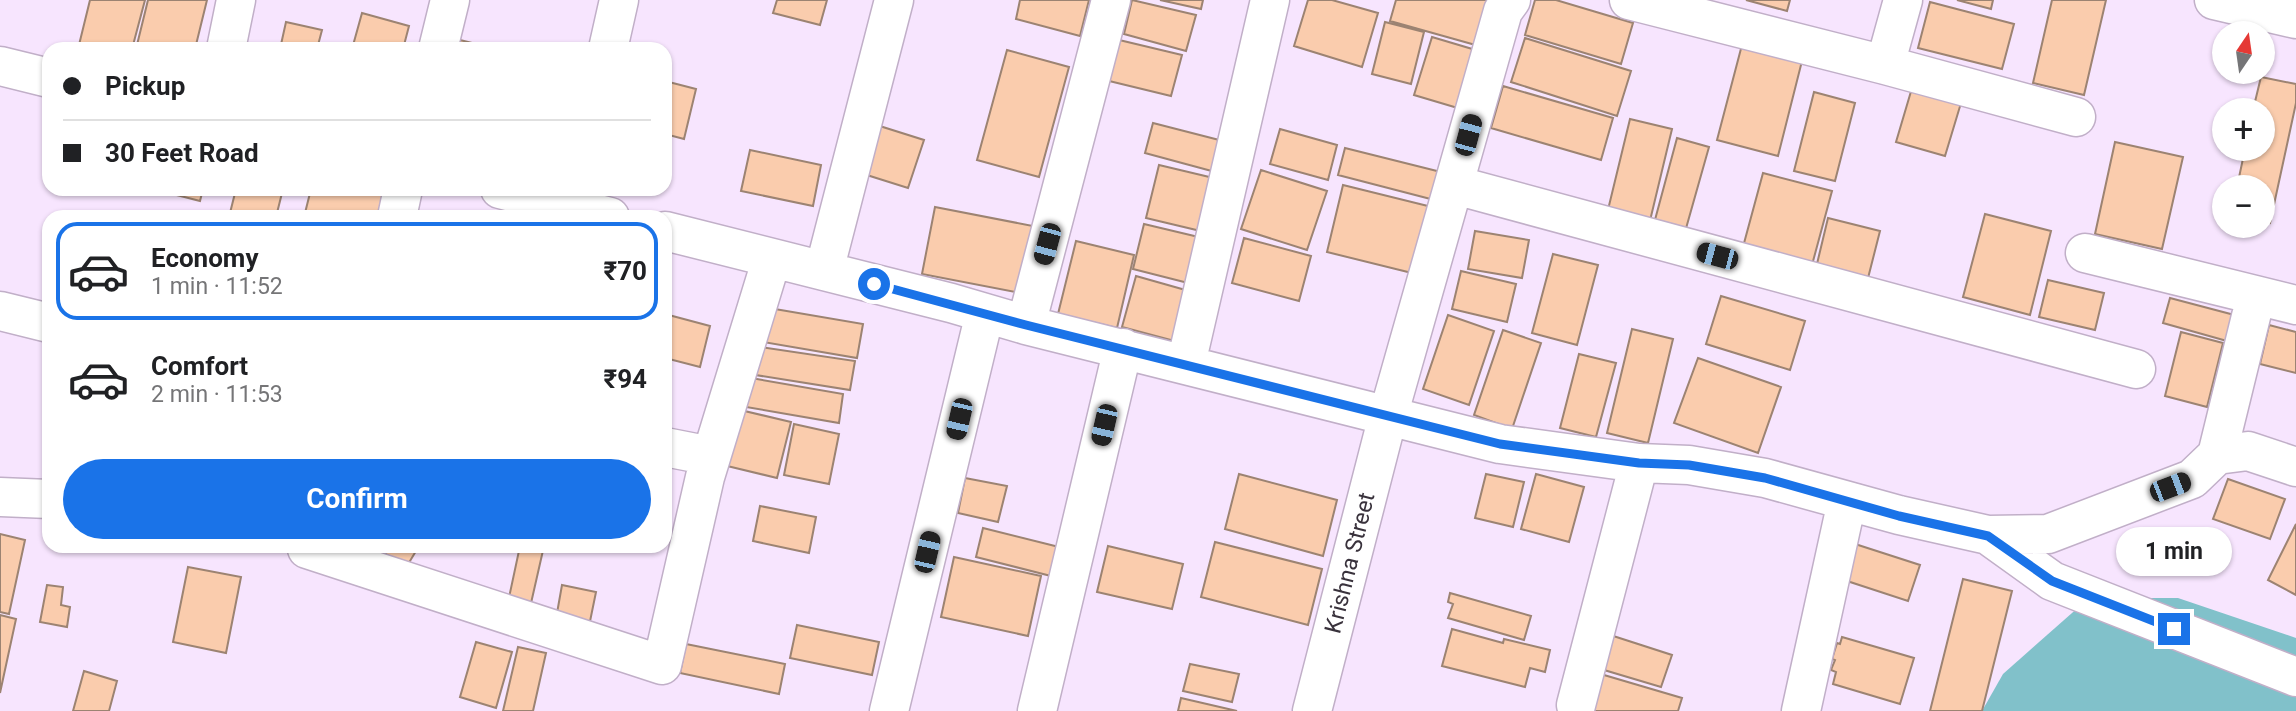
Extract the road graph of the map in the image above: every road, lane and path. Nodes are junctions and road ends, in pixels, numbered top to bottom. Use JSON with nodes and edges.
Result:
{"nodes":[{"id":1,"x":236,"y":0,"type":"edge"},
{"id":2,"x":450,"y":0,"type":"edge"},
{"id":3,"x":619,"y":0,"type":"edge"},
{"id":4,"x":894,"y":0,"type":"edge"},
{"id":5,"x":1111,"y":0,"type":"edge"},
{"id":6,"x":1270,"y":0,"type":"edge"},
{"id":7,"x":1511,"y":0,"type":"edge"},
{"id":8,"x":1629,"y":0,"type":"edge"},
{"id":9,"x":1903,"y":0,"type":"edge"},
{"id":10,"x":2214,"y":0,"type":"edge"},
{"id":11,"x":2296,"y":19,"type":"edge"},
{"id":12,"x":227,"y":42,"type":"edge"},
{"id":13,"x":440,"y":42,"type":"edge"},
{"id":14,"x":610,"y":42,"type":"edge"},
{"id":15,"x":1885,"y":65,"type":"junction"},
{"id":16,"x":0,"y":66,"type":"edge"},
{"id":17,"x":42,"y":76,"type":"edge"},
{"id":18,"x":2076,"y":117,"type":"dead end"},
{"id":19,"x":1455,"y":185,"type":"junction"},
{"id":20,"x":572,"y":198,"type":"edge"},
{"id":21,"x":596,"y":210,"type":"edge"},
{"id":22,"x":672,"y":233,"type":"edge"},
{"id":23,"x":2085,"y":253,"type":"dead end"},
{"id":24,"x":772,"y":258,"type":"junction"},
{"id":25,"x":824,"y":271,"type":"junction"},
{"id":26,"x":2256,"y":296,"type":"junction"},
{"id":27,"x":2296,"y":305,"type":"edge"},
{"id":28,"x":0,"y":311,"type":"edge"},
{"id":29,"x":985,"y":313,"type":"junction"},
{"id":30,"x":42,"y":321,"type":"edge"},
{"id":31,"x":1026,"y":325,"type":"junction"},
{"id":32,"x":1123,"y":348,"type":"junction"},
{"id":33,"x":1186,"y":364,"type":"junction"},
{"id":34,"x":2136,"y":369,"type":"dead end"},
{"id":35,"x":1388,"y":416,"type":"junction"},
{"id":36,"x":672,"y":448,"type":"edge"},
{"id":37,"x":2217,"y":455,"type":"junction"},
{"id":38,"x":711,"y":456,"type":"junction"},
{"id":39,"x":1639,"y":463,"type":"junction"},
{"id":40,"x":2296,"y":467,"type":"edge"},
{"id":41,"x":0,"y":498,"type":"edge"},
{"id":42,"x":42,"y":499,"type":"edge"},
{"id":43,"x":1847,"y":501,"type":"junction"},
{"id":44,"x":1988,"y":536,"type":"junction"},
{"id":45,"x":320,"y":553,"type":"edge"},
{"id":46,"x":2296,"y":677,"type":"edge"},
{"id":47,"x":1576,"y":705,"type":"dead end"},
{"id":48,"x":889,"y":711,"type":"edge"},
{"id":49,"x":1037,"y":711,"type":"edge"},
{"id":50,"x":1312,"y":711,"type":"edge"},
{"id":51,"x":1801,"y":711,"type":"edge"}],
"edges":[{"from":1,"to":12,"type":"street"},
{"from":2,"to":13,"type":"street"},
{"from":3,"to":14,"type":"street"},
{"from":4,"to":25,"type":"street"},
{"from":5,"to":31,"type":"street"},
{"from":6,"to":33,"type":"street"},
{"from":7,"to":19,"type":"street","name":"Krishna Street"},
{"from":8,"to":15,"type":"street"},
{"from":9,"to":15,"type":"street"},
{"from":10,"to":11,"type":"street"},
{"from":15,"to":18,"type":"street"},
{"from":16,"to":17,"type":"street"},
{"from":19,"to":34,"type":"street"},
{"from":19,"to":35,"type":"street","name":"Krishna Street"},
{"from":20,"to":21,"type":"street"},
{"from":22,"to":24,"type":"street"},
{"from":23,"to":26,"type":"street"},
{"from":24,"to":25,"type":"street"},
{"from":24,"to":38,"type":"street"},
{"from":25,"to":29,"type":"street"},
{"from":26,"to":27,"type":"street"},
{"from":26,"to":37,"type":"street"},
{"from":28,"to":30,"type":"street"},
{"from":29,"to":31,"type":"street"},
{"from":29,"to":48,"type":"street"},
{"from":31,"to":32,"type":"street"},
{"from":32,"to":33,"type":"street"},
{"from":32,"to":49,"type":"street"},
{"from":33,"to":35,"type":"street"},
{"from":35,"to":39,"type":"street"},
{"from":35,"to":50,"type":"street","name":"Krishna Street"},
{"from":36,"to":38,"type":"street"},
{"from":37,"to":40,"type":"street"},
{"from":37,"to":44,"type":"street"},
{"from":38,"to":45,"type":"street"},
{"from":39,"to":43,"type":"street"},
{"from":39,"to":47,"type":"street"},
{"from":41,"to":42,"type":"street"},
{"from":43,"to":44,"type":"street"},
{"from":43,"to":51,"type":"street"},
{"from":44,"to":46,"type":"street"}]}
